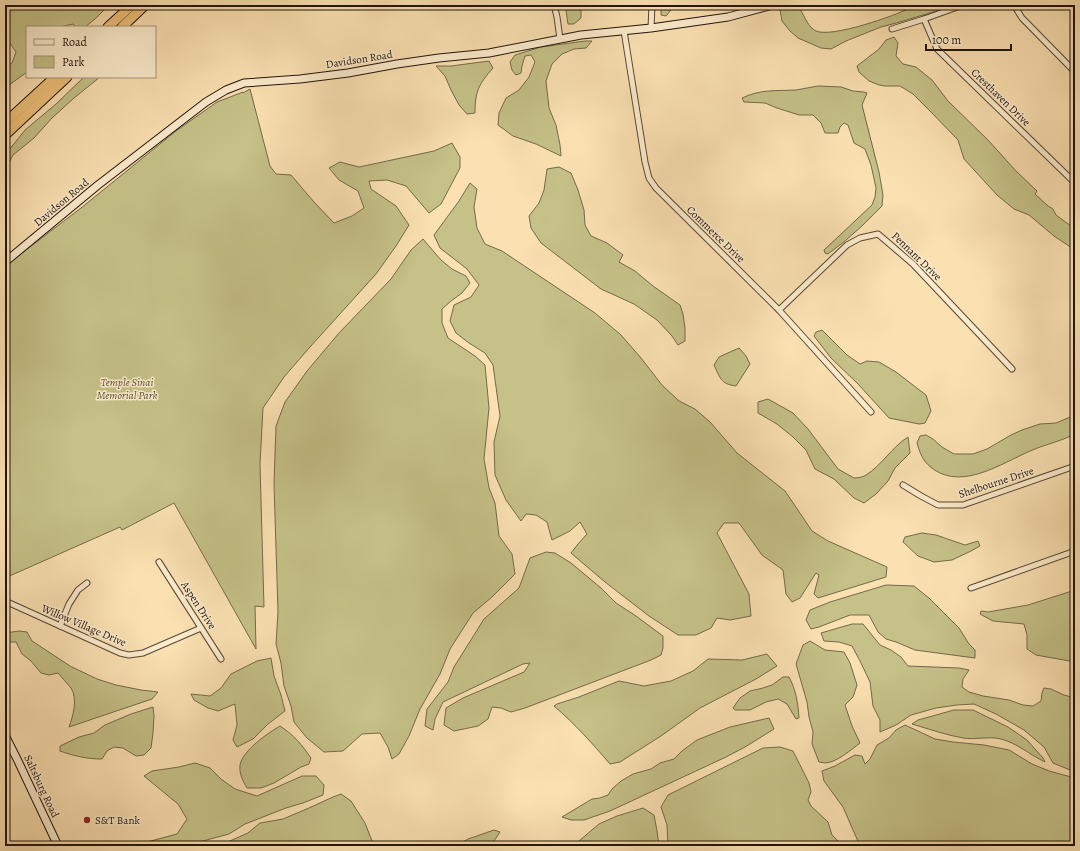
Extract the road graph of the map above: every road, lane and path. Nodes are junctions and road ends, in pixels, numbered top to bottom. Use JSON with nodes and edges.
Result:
{"nodes":[{"id":1,"x":132,"y":5,"type":"edge"},
{"id":2,"x":145,"y":5,"type":"edge"},
{"id":3,"x":554,"y":5,"type":"edge"},
{"id":4,"x":652,"y":5,"type":"edge"},
{"id":5,"x":773,"y":5,"type":"edge"},
{"id":6,"x":963,"y":5,"type":"edge"},
{"id":7,"x":1014,"y":5,"type":"edge"},
{"id":8,"x":924,"y":19,"type":"junction"},
{"id":9,"x":109,"y":26,"type":"edge"},
{"id":10,"x":123,"y":26,"type":"edge"},
{"id":11,"x":651,"y":28,"type":"junction"},
{"id":12,"x":892,"y":29,"type":"dead end"},
{"id":13,"x":624,"y":31,"type":"junction"},
{"id":14,"x":560,"y":39,"type":"junction"},
{"id":15,"x":1075,"y":72,"type":"edge"},
{"id":16,"x":55,"y":78,"type":"edge"},
{"id":17,"x":66,"y":78,"type":"edge"},
{"id":18,"x":5,"y":123,"type":"edge"},
{"id":19,"x":5,"y":135,"type":"edge"},
{"id":20,"x":1075,"y":183,"type":"edge"},
{"id":21,"x":5,"y":262,"type":"edge"},
{"id":22,"x":779,"y":310,"type":"junction"},
{"id":23,"x":1012,"y":369,"type":"dead end"},
{"id":24,"x":871,"y":412,"type":"dead end"},
{"id":25,"x":1075,"y":466,"type":"edge"},
{"id":26,"x":903,"y":485,"type":"dead end"},
{"id":27,"x":1075,"y":551,"type":"edge"},
{"id":28,"x":159,"y":562,"type":"dead end"},
{"id":29,"x":87,"y":583,"type":"dead end"},
{"id":30,"x":971,"y":588,"type":"dead end"},
{"id":31,"x":5,"y":601,"type":"edge"},
{"id":32,"x":60,"y":626,"type":"junction"},
{"id":33,"x":201,"y":628,"type":"junction"},
{"id":34,"x":221,"y":659,"type":"dead end"},
{"id":35,"x":5,"y":735,"type":"edge"},
{"id":36,"x":58,"y":846,"type":"edge"}],
"edges":[{"from":1,"to":9,"type":"highway"},
{"from":2,"to":10,"type":"highway"},
{"from":3,"to":14,"type":"street"},
{"from":4,"to":11,"type":"street"},
{"from":5,"to":11,"type":"street","name":"Davidson Road"},
{"from":6,"to":8,"type":"street"},
{"from":7,"to":15,"type":"street"},
{"from":8,"to":12,"type":"street"},
{"from":8,"to":20,"type":"street","name":"Cresthaven Drive"},
{"from":11,"to":13,"type":"street","name":"Davidson Road"},
{"from":13,"to":14,"type":"street","name":"Davidson Road"},
{"from":13,"to":22,"type":"street","name":"Commerce Drive"},
{"from":14,"to":21,"type":"street","name":"Davidson Road"},
{"from":16,"to":18,"type":"highway"},
{"from":17,"to":19,"type":"highway"},
{"from":22,"to":23,"type":"street","name":"Pennant Drive"},
{"from":22,"to":24,"type":"street","name":"Commerce Drive"},
{"from":25,"to":26,"type":"street","name":"Shelbourne Drive"},
{"from":27,"to":30,"type":"street"},
{"from":28,"to":33,"type":"street","name":"Aspen Drive"},
{"from":29,"to":32,"type":"street"},
{"from":31,"to":32,"type":"street","name":"Willow Village Drive"},
{"from":32,"to":33,"type":"street","name":"Willow Village Drive"},
{"from":33,"to":34,"type":"street","name":"Aspen Drive"},
{"from":35,"to":36,"type":"street","name":"Saltsburg Road"}]}
